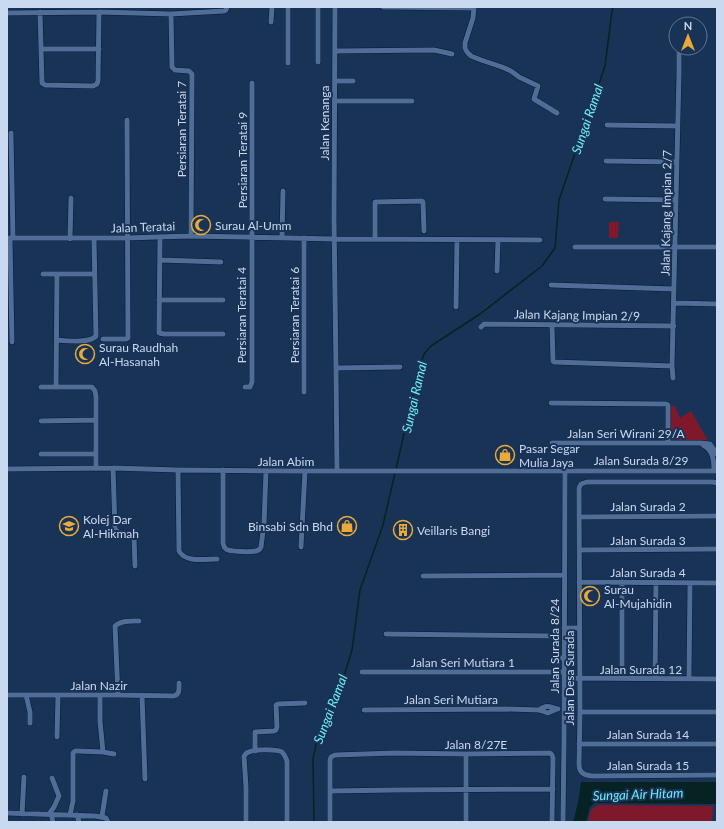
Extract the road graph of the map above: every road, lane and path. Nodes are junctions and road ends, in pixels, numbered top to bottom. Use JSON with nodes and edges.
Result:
{"nodes":[{"id":1,"x":169,"y":7,"type":"edge"},
{"id":2,"x":228,"y":7,"type":"edge"},
{"id":3,"x":272,"y":7,"type":"edge"},
{"id":4,"x":288,"y":7,"type":"edge"},
{"id":5,"x":318,"y":7,"type":"edge"},
{"id":6,"x":336,"y":7,"type":"edge"},
{"id":7,"x":383,"y":7,"type":"edge"},
{"id":8,"x":474,"y":7,"type":"edge"},
{"id":9,"x":64,"y":10,"type":"edge"},
{"id":10,"x":205,"y":10,"type":"edge"},
{"id":11,"x":40,"y":12,"type":"junction"},
{"id":12,"x":99,"y":12,"type":"junction"},
{"id":13,"x":7,"y":13,"type":"edge"},
{"id":14,"x":170,"y":14,"type":"junction"},
{"id":15,"x":271,"y":22,"type":"dead end"},
{"id":16,"x":41,"y":49,"type":"junction"},
{"id":17,"x":99,"y":49,"type":"junction"},
{"id":18,"x":335,"y":51,"type":"junction"},
{"id":19,"x":452,"y":54,"type":"dead end"},
{"id":20,"x":680,"y":56,"type":"edge"},
{"id":21,"x":318,"y":62,"type":"dead end"},
{"id":22,"x":288,"y":63,"type":"dead end"},
{"id":23,"x":335,"y":81,"type":"junction"},
{"id":24,"x":353,"y":81,"type":"dead end"},
{"id":25,"x":252,"y":83,"type":"dead end"},
{"id":26,"x":334,"y":101,"type":"junction"},
{"id":27,"x":412,"y":101,"type":"dead end"},
{"id":28,"x":556,"y":112,"type":"dead end"},
{"id":29,"x":127,"y":120,"type":"dead end"},
{"id":30,"x":607,"y":125,"type":"dead end"},
{"id":31,"x":678,"y":126,"type":"junction"},
{"id":32,"x":11,"y":133,"type":"dead end"},
{"id":33,"x":606,"y":161,"type":"dead end"},
{"id":34,"x":677,"y":162,"type":"junction"},
{"id":35,"x":283,"y":191,"type":"dead end"},
{"id":36,"x":71,"y":198,"type":"dead end"},
{"id":37,"x":605,"y":199,"type":"dead end"},
{"id":38,"x":676,"y":200,"type":"junction"},
{"id":39,"x":424,"y":231,"type":"dead end"},
{"id":40,"x":160,"y":236,"type":"junction"},
{"id":41,"x":191,"y":236,"type":"junction"},
{"id":42,"x":10,"y":238,"type":"edge"},
{"id":43,"x":70,"y":238,"type":"junction"},
{"id":44,"x":127,"y":238,"type":"junction"},
{"id":45,"x":251,"y":238,"type":"junction"},
{"id":46,"x":282,"y":238,"type":"junction"},
{"id":47,"x":304,"y":238,"type":"junction"},
{"id":48,"x":94,"y":239,"type":"junction"},
{"id":49,"x":334,"y":239,"type":"junction"},
{"id":50,"x":375,"y":239,"type":"junction"},
{"id":51,"x":457,"y":240,"type":"junction"},
{"id":52,"x":498,"y":240,"type":"junction"},
{"id":53,"x":540,"y":240,"type":"dead end"},
{"id":54,"x":575,"y":247,"type":"dead end"},
{"id":55,"x":675,"y":247,"type":"junction"},
{"id":56,"x":717,"y":247,"type":"edge"},
{"id":57,"x":160,"y":260,"type":"junction"},
{"id":58,"x":221,"y":262,"type":"dead end"},
{"id":59,"x":497,"y":271,"type":"dead end"},
{"id":60,"x":43,"y":274,"type":"dead end"},
{"id":61,"x":57,"y":274,"type":"junction"},
{"id":62,"x":94,"y":274,"type":"junction"},
{"id":63,"x":551,"y":285,"type":"dead end"},
{"id":64,"x":674,"y":289,"type":"junction"},
{"id":65,"x":159,"y":300,"type":"junction"},
{"id":66,"x":223,"y":300,"type":"dead end"},
{"id":67,"x":674,"y":304,"type":"junction"},
{"id":68,"x":717,"y":304,"type":"edge"},
{"id":69,"x":456,"y":307,"type":"dead end"},
{"id":70,"x":552,"y":324,"type":"junction"},
{"id":71,"x":674,"y":326,"type":"junction"},
{"id":72,"x":481,"y":327,"type":"dead end"},
{"id":73,"x":223,"y":334,"type":"dead end"},
{"id":74,"x":103,"y":339,"type":"dead end"},
{"id":75,"x":57,"y":340,"type":"junction"},
{"id":76,"x":12,"y":342,"type":"dead end"},
{"id":77,"x":672,"y":366,"type":"junction"},
{"id":78,"x":400,"y":367,"type":"dead end"},
{"id":79,"x":336,"y":368,"type":"junction"},
{"id":80,"x":673,"y":378,"type":"dead end"},
{"id":81,"x":41,"y":387,"type":"dead end"},
{"id":82,"x":56,"y":387,"type":"junction"},
{"id":83,"x":245,"y":387,"type":"dead end"},
{"id":84,"x":304,"y":392,"type":"dead end"},
{"id":85,"x":551,"y":403,"type":"dead end"},
{"id":86,"x":41,"y":420,"type":"dead end"},
{"id":87,"x":96,"y":420,"type":"junction"},
{"id":88,"x":552,"y":443,"type":"dead end"},
{"id":89,"x":668,"y":443,"type":"junction"},
{"id":90,"x":700,"y":443,"type":"junction"},
{"id":91,"x":41,"y":454,"type":"dead end"},
{"id":92,"x":96,"y":454,"type":"junction"},
{"id":93,"x":717,"y":454,"type":"edge"},
{"id":94,"x":96,"y":468,"type":"junction"},
{"id":95,"x":113,"y":468,"type":"junction"},
{"id":96,"x":7,"y":469,"type":"edge"},
{"id":97,"x":178,"y":470,"type":"junction"},
{"id":98,"x":223,"y":470,"type":"junction"},
{"id":99,"x":337,"y":470,"type":"junction"},
{"id":100,"x":564,"y":470,"type":"junction"},
{"id":101,"x":266,"y":471,"type":"junction"},
{"id":102,"x":305,"y":471,"type":"junction"},
{"id":103,"x":715,"y":471,"type":"edge"},
{"id":104,"x":717,"y":483,"type":"edge"},
{"id":105,"x":717,"y":516,"type":"edge"},
{"id":106,"x":579,"y":517,"type":"junction"},
{"id":107,"x":301,"y":547,"type":"dead end"},
{"id":108,"x":717,"y":549,"type":"edge"},
{"id":109,"x":579,"y":550,"type":"junction"},
{"id":110,"x":217,"y":559,"type":"dead end"},
{"id":111,"x":135,"y":566,"type":"dead end"},
{"id":112,"x":564,"y":575,"type":"junction"},
{"id":113,"x":423,"y":576,"type":"dead end"},
{"id":114,"x":579,"y":582,"type":"junction"},
{"id":115,"x":622,"y":582,"type":"junction"},
{"id":116,"x":656,"y":582,"type":"junction"},
{"id":117,"x":690,"y":583,"type":"junction"},
{"id":118,"x":717,"y":583,"type":"edge"},
{"id":119,"x":139,"y":621,"type":"dead end"},
{"id":120,"x":564,"y":628,"type":"junction"},
{"id":121,"x":579,"y":628,"type":"junction"},
{"id":122,"x":386,"y":634,"type":"dead end"},
{"id":123,"x":564,"y":658,"type":"junction"},
{"id":124,"x":362,"y":672,"type":"dead end"},
{"id":125,"x":564,"y":672,"type":"junction"},
{"id":126,"x":564,"y":678,"type":"junction"},
{"id":127,"x":579,"y":678,"type":"junction"},
{"id":128,"x":622,"y":678,"type":"junction"},
{"id":129,"x":655,"y":679,"type":"junction"},
{"id":130,"x":689,"y":679,"type":"junction"},
{"id":131,"x":717,"y":679,"type":"edge"},
{"id":132,"x":179,"y":683,"type":"dead end"},
{"id":133,"x":7,"y":695,"type":"edge"},
{"id":134,"x":26,"y":695,"type":"junction"},
{"id":135,"x":58,"y":695,"type":"junction"},
{"id":136,"x":100,"y":695,"type":"junction"},
{"id":137,"x":118,"y":695,"type":"junction"},
{"id":138,"x":142,"y":696,"type":"junction"},
{"id":139,"x":305,"y":703,"type":"dead end"},
{"id":140,"x":564,"y":708,"type":"junction"},
{"id":141,"x":364,"y":710,"type":"dead end"},
{"id":142,"x":580,"y":712,"type":"junction"},
{"id":143,"x":717,"y":712,"type":"edge"},
{"id":144,"x":30,"y":723,"type":"dead end"},
{"id":145,"x":57,"y":737,"type":"dead end"},
{"id":146,"x":579,"y":744,"type":"junction"},
{"id":147,"x":717,"y":744,"type":"edge"},
{"id":148,"x":255,"y":750,"type":"junction"},
{"id":149,"x":103,"y":752,"type":"junction"},
{"id":150,"x":114,"y":754,"type":"dead end"},
{"id":151,"x":466,"y":754,"type":"junction"},
{"id":152,"x":580,"y":772,"type":"joint"},
{"id":153,"x":717,"y":775,"type":"edge"},
{"id":154,"x":24,"y":778,"type":"dead end"},
{"id":155,"x":52,"y":778,"type":"dead end"},
{"id":156,"x":145,"y":779,"type":"dead end"},
{"id":157,"x":466,"y":789,"type":"junction"},
{"id":158,"x":553,"y":789,"type":"junction"},
{"id":159,"x":106,"y":791,"type":"dead end"},
{"id":160,"x":330,"y":791,"type":"junction"},
{"id":161,"x":7,"y":813,"type":"edge"},
{"id":162,"x":22,"y":814,"type":"junction"},
{"id":163,"x":50,"y":814,"type":"junction"},
{"id":164,"x":70,"y":815,"type":"junction"},
{"id":165,"x":78,"y":815,"type":"junction"},
{"id":166,"x":102,"y":816,"type":"junction"},
{"id":167,"x":53,"y":822,"type":"edge"},
{"id":168,"x":79,"y":822,"type":"edge"},
{"id":169,"x":108,"y":822,"type":"edge"},
{"id":170,"x":246,"y":822,"type":"edge"},
{"id":171,"x":287,"y":822,"type":"edge"},
{"id":172,"x":330,"y":822,"type":"edge"},
{"id":173,"x":466,"y":822,"type":"edge"},
{"id":174,"x":552,"y":822,"type":"edge"},
{"id":175,"x":563,"y":822,"type":"edge"}],
"edges":[{"from":1,"to":14,"type":"street"},
{"from":2,"to":10,"type":"street"},
{"from":3,"to":15,"type":"street"},
{"from":4,"to":22,"type":"street"},
{"from":5,"to":21,"type":"street"},
{"from":6,"to":18,"type":"street","name":"Jalan Kenanga"},
{"from":7,"to":8,"type":"street"},
{"from":8,"to":28,"type":"street"},
{"from":9,"to":11,"type":"street"},
{"from":9,"to":12,"type":"street"},
{"from":10,"to":14,"type":"street"},
{"from":11,"to":13,"type":"street"},
{"from":11,"to":16,"type":"street"},
{"from":12,"to":14,"type":"street"},
{"from":12,"to":17,"type":"street"},
{"from":14,"to":41,"type":"street","name":"Persiaran Teratai 7"},
{"from":16,"to":17,"type":"street"},
{"from":16,"to":17,"type":"street"},
{"from":18,"to":19,"type":"street"},
{"from":18,"to":23,"type":"street","name":"Jalan Kenanga"},
{"from":20,"to":31,"type":"street","name":"Jalan Kajang Impian 2/7"},
{"from":23,"to":24,"type":"street"},
{"from":23,"to":26,"type":"street","name":"Jalan Kenanga"},
{"from":25,"to":45,"type":"street","name":"Persiaran Teratai 9"},
{"from":26,"to":27,"type":"street"},
{"from":26,"to":49,"type":"street","name":"Jalan Kenanga"},
{"from":29,"to":44,"type":"street"},
{"from":30,"to":31,"type":"street"},
{"from":31,"to":34,"type":"street","name":"Jalan Kajang Impian 2/7"},
{"from":32,"to":42,"type":"street"},
{"from":33,"to":34,"type":"street"},
{"from":34,"to":38,"type":"street","name":"Jalan Kajang Impian 2/7"},
{"from":35,"to":46,"type":"street"},
{"from":36,"to":43,"type":"street"},
{"from":37,"to":38,"type":"street"},
{"from":38,"to":55,"type":"street","name":"Jalan Kajang Impian 2/7"},
{"from":39,"to":50,"type":"street"},
{"from":40,"to":41,"type":"street","name":"Jalan Teratai"},
{"from":40,"to":44,"type":"street","name":"Jalan Teratai"},
{"from":40,"to":57,"type":"street"},
{"from":41,"to":45,"type":"street","name":"Jalan Teratai"},
{"from":42,"to":43,"type":"street","name":"Jalan Teratai"},
{"from":42,"to":76,"type":"street"},
{"from":43,"to":48,"type":"street","name":"Jalan Teratai"},
{"from":44,"to":48,"type":"street","name":"Jalan Teratai"},
{"from":44,"to":74,"type":"street"},
{"from":45,"to":46,"type":"street","name":"Jalan Teratai"},
{"from":45,"to":83,"type":"street","name":"Persiaran Teratai 4"},
{"from":46,"to":47,"type":"street","name":"Jalan Teratai"},
{"from":47,"to":49,"type":"street","name":"Jalan Teratai"},
{"from":47,"to":84,"type":"street","name":"Persiaran Teratai 6"},
{"from":48,"to":62,"type":"street"},
{"from":49,"to":50,"type":"street","name":"Jalan Teratai"},
{"from":49,"to":79,"type":"street","name":"Jalan Kenanga"},
{"from":50,"to":51,"type":"street","name":"Jalan Teratai"},
{"from":51,"to":52,"type":"street","name":"Jalan Teratai"},
{"from":51,"to":69,"type":"street"},
{"from":52,"to":53,"type":"street","name":"Jalan Teratai"},
{"from":52,"to":59,"type":"street"},
{"from":54,"to":55,"type":"street"},
{"from":55,"to":56,"type":"street"},
{"from":55,"to":64,"type":"street","name":"Jalan Kajang Impian 2/7"},
{"from":57,"to":58,"type":"street"},
{"from":57,"to":65,"type":"street"},
{"from":60,"to":61,"type":"street"},
{"from":61,"to":62,"type":"street"},
{"from":61,"to":75,"type":"street"},
{"from":62,"to":75,"type":"street"},
{"from":63,"to":64,"type":"street"},
{"from":64,"to":67,"type":"street","name":"Jalan Kajang Impian 2/7"},
{"from":65,"to":66,"type":"street"},
{"from":65,"to":73,"type":"street"},
{"from":67,"to":68,"type":"street"},
{"from":67,"to":71,"type":"street","name":"Jalan Kajang Impian 2/7"},
{"from":70,"to":71,"type":"street","name":"Jalan Kajang Impian 2/9"},
{"from":70,"to":72,"type":"street","name":"Jalan Kajang Impian 2/9"},
{"from":70,"to":77,"type":"street"},
{"from":71,"to":77,"type":"street","name":"Jalan Kajang Impian 2/7"},
{"from":75,"to":82,"type":"street"},
{"from":77,"to":80,"type":"street","name":"Jalan Kajang Impian 2/7"},
{"from":78,"to":79,"type":"street"},
{"from":79,"to":99,"type":"street","name":"Jalan Kenanga"},
{"from":81,"to":82,"type":"street"},
{"from":82,"to":87,"type":"street"},
{"from":85,"to":89,"type":"street"},
{"from":86,"to":87,"type":"street"},
{"from":87,"to":92,"type":"street"},
{"from":88,"to":89,"type":"street","name":"Jalan Seri Wirani 29/A"},
{"from":89,"to":90,"type":"street","name":"Jalan Seri Wirani 29/A"},
{"from":90,"to":93,"type":"street"},
{"from":90,"to":103,"type":"street"},
{"from":91,"to":92,"type":"street"},
{"from":92,"to":94,"type":"street"},
{"from":94,"to":95,"type":"street","name":"Jalan Abim"},
{"from":94,"to":96,"type":"street","name":"Jalan Abim"},
{"from":95,"to":97,"type":"street","name":"Jalan Abim"},
{"from":95,"to":111,"type":"street"},
{"from":97,"to":98,"type":"street","name":"Jalan Abim"},
{"from":97,"to":110,"type":"street"},
{"from":98,"to":101,"type":"street","name":"Jalan Abim"},
{"from":98,"to":101,"type":"street"},
{"from":99,"to":100,"type":"street","name":"Jalan Abim"},
{"from":99,"to":102,"type":"street","name":"Jalan Abim"},
{"from":100,"to":103,"type":"street","name":"Jalan Surada 8/29"},
{"from":100,"to":112,"type":"street","name":"Jalan Surada 8/24"},
{"from":101,"to":102,"type":"street","name":"Jalan Abim"},
{"from":102,"to":107,"type":"street"},
{"from":104,"to":106,"type":"street","name":"Jalan Desa Surada"},
{"from":105,"to":106,"type":"street","name":"Jalan Surada 2"},
{"from":106,"to":109,"type":"street","name":"Jalan Desa Surada"},
{"from":108,"to":109,"type":"street","name":"Jalan Surada 3"},
{"from":109,"to":114,"type":"street","name":"Jalan Desa Surada"},
{"from":112,"to":113,"type":"street"},
{"from":112,"to":120,"type":"street","name":"Jalan Surada 8/24"},
{"from":114,"to":115,"type":"street","name":"Jalan Surada 4"},
{"from":114,"to":121,"type":"street","name":"Jalan Desa Surada"},
{"from":115,"to":116,"type":"street","name":"Jalan Surada 4"},
{"from":115,"to":128,"type":"street"},
{"from":116,"to":117,"type":"street","name":"Jalan Surada 4"},
{"from":116,"to":129,"type":"street"},
{"from":117,"to":118,"type":"street","name":"Jalan Surada 4"},
{"from":117,"to":130,"type":"street"},
{"from":119,"to":137,"type":"street"},
{"from":120,"to":121,"type":"street"},
{"from":120,"to":123,"type":"street","name":"Jalan Surada 8/24"},
{"from":121,"to":127,"type":"street","name":"Jalan Desa Surada"},
{"from":122,"to":123,"type":"street"},
{"from":123,"to":125,"type":"street","name":"Jalan Surada 8/24"},
{"from":124,"to":125,"type":"street","name":"Jalan Seri Mutiara 1"},
{"from":125,"to":126,"type":"street","name":"Jalan Surada 8/24"},
{"from":126,"to":127,"type":"street","name":"Jalan Surada 12"},
{"from":126,"to":140,"type":"street","name":"Jalan Surada 8/24"},
{"from":127,"to":128,"type":"street","name":"Jalan Surada 12"},
{"from":127,"to":142,"type":"street","name":"Jalan Desa Surada"},
{"from":128,"to":129,"type":"street","name":"Jalan Surada 12"},
{"from":129,"to":130,"type":"street","name":"Jalan Surada 12"},
{"from":130,"to":131,"type":"street","name":"Jalan Surada 12"},
{"from":132,"to":138,"type":"street","name":"Jalan Nazir"},
{"from":133,"to":134,"type":"street","name":"Jalan Nazir"},
{"from":134,"to":135,"type":"street","name":"Jalan Nazir"},
{"from":134,"to":144,"type":"street"},
{"from":135,"to":136,"type":"street","name":"Jalan Nazir"},
{"from":135,"to":145,"type":"street"},
{"from":136,"to":137,"type":"street","name":"Jalan Nazir"},
{"from":136,"to":149,"type":"street"},
{"from":137,"to":138,"type":"street","name":"Jalan Nazir"},
{"from":138,"to":156,"type":"street"},
{"from":139,"to":148,"type":"street"},
{"from":140,"to":141,"type":"street","name":"Jalan Seri Mutiara"},
{"from":140,"to":175,"type":"street","name":"Jalan Surada 8/24"},
{"from":142,"to":143,"type":"street"},
{"from":142,"to":146,"type":"street","name":"Jalan Desa Surada"},
{"from":146,"to":147,"type":"street","name":"Jalan Surada 14"},
{"from":146,"to":152,"type":"street","name":"Jalan Desa Surada"},
{"from":148,"to":170,"type":"street"},
{"from":148,"to":171,"type":"street"},
{"from":149,"to":150,"type":"street"},
{"from":149,"to":164,"type":"street"},
{"from":151,"to":157,"type":"street"},
{"from":151,"to":158,"type":"street","name":"Jalan 8/27E"},
{"from":151,"to":160,"type":"street","name":"Jalan 8/27E"},
{"from":152,"to":153,"type":"street","name":"Jalan Surada 15"},
{"from":154,"to":162,"type":"street"},
{"from":155,"to":163,"type":"street"},
{"from":157,"to":158,"type":"street"},
{"from":157,"to":160,"type":"street"},
{"from":157,"to":173,"type":"street"},
{"from":158,"to":174,"type":"street","name":"Jalan 8/27E"},
{"from":159,"to":166,"type":"street"},
{"from":160,"to":172,"type":"street"},
{"from":161,"to":162,"type":"street"},
{"from":162,"to":163,"type":"street"},
{"from":163,"to":164,"type":"street"},
{"from":163,"to":167,"type":"street"},
{"from":164,"to":165,"type":"street"},
{"from":165,"to":166,"type":"street"},
{"from":165,"to":168,"type":"street"},
{"from":166,"to":169,"type":"street"}]}
